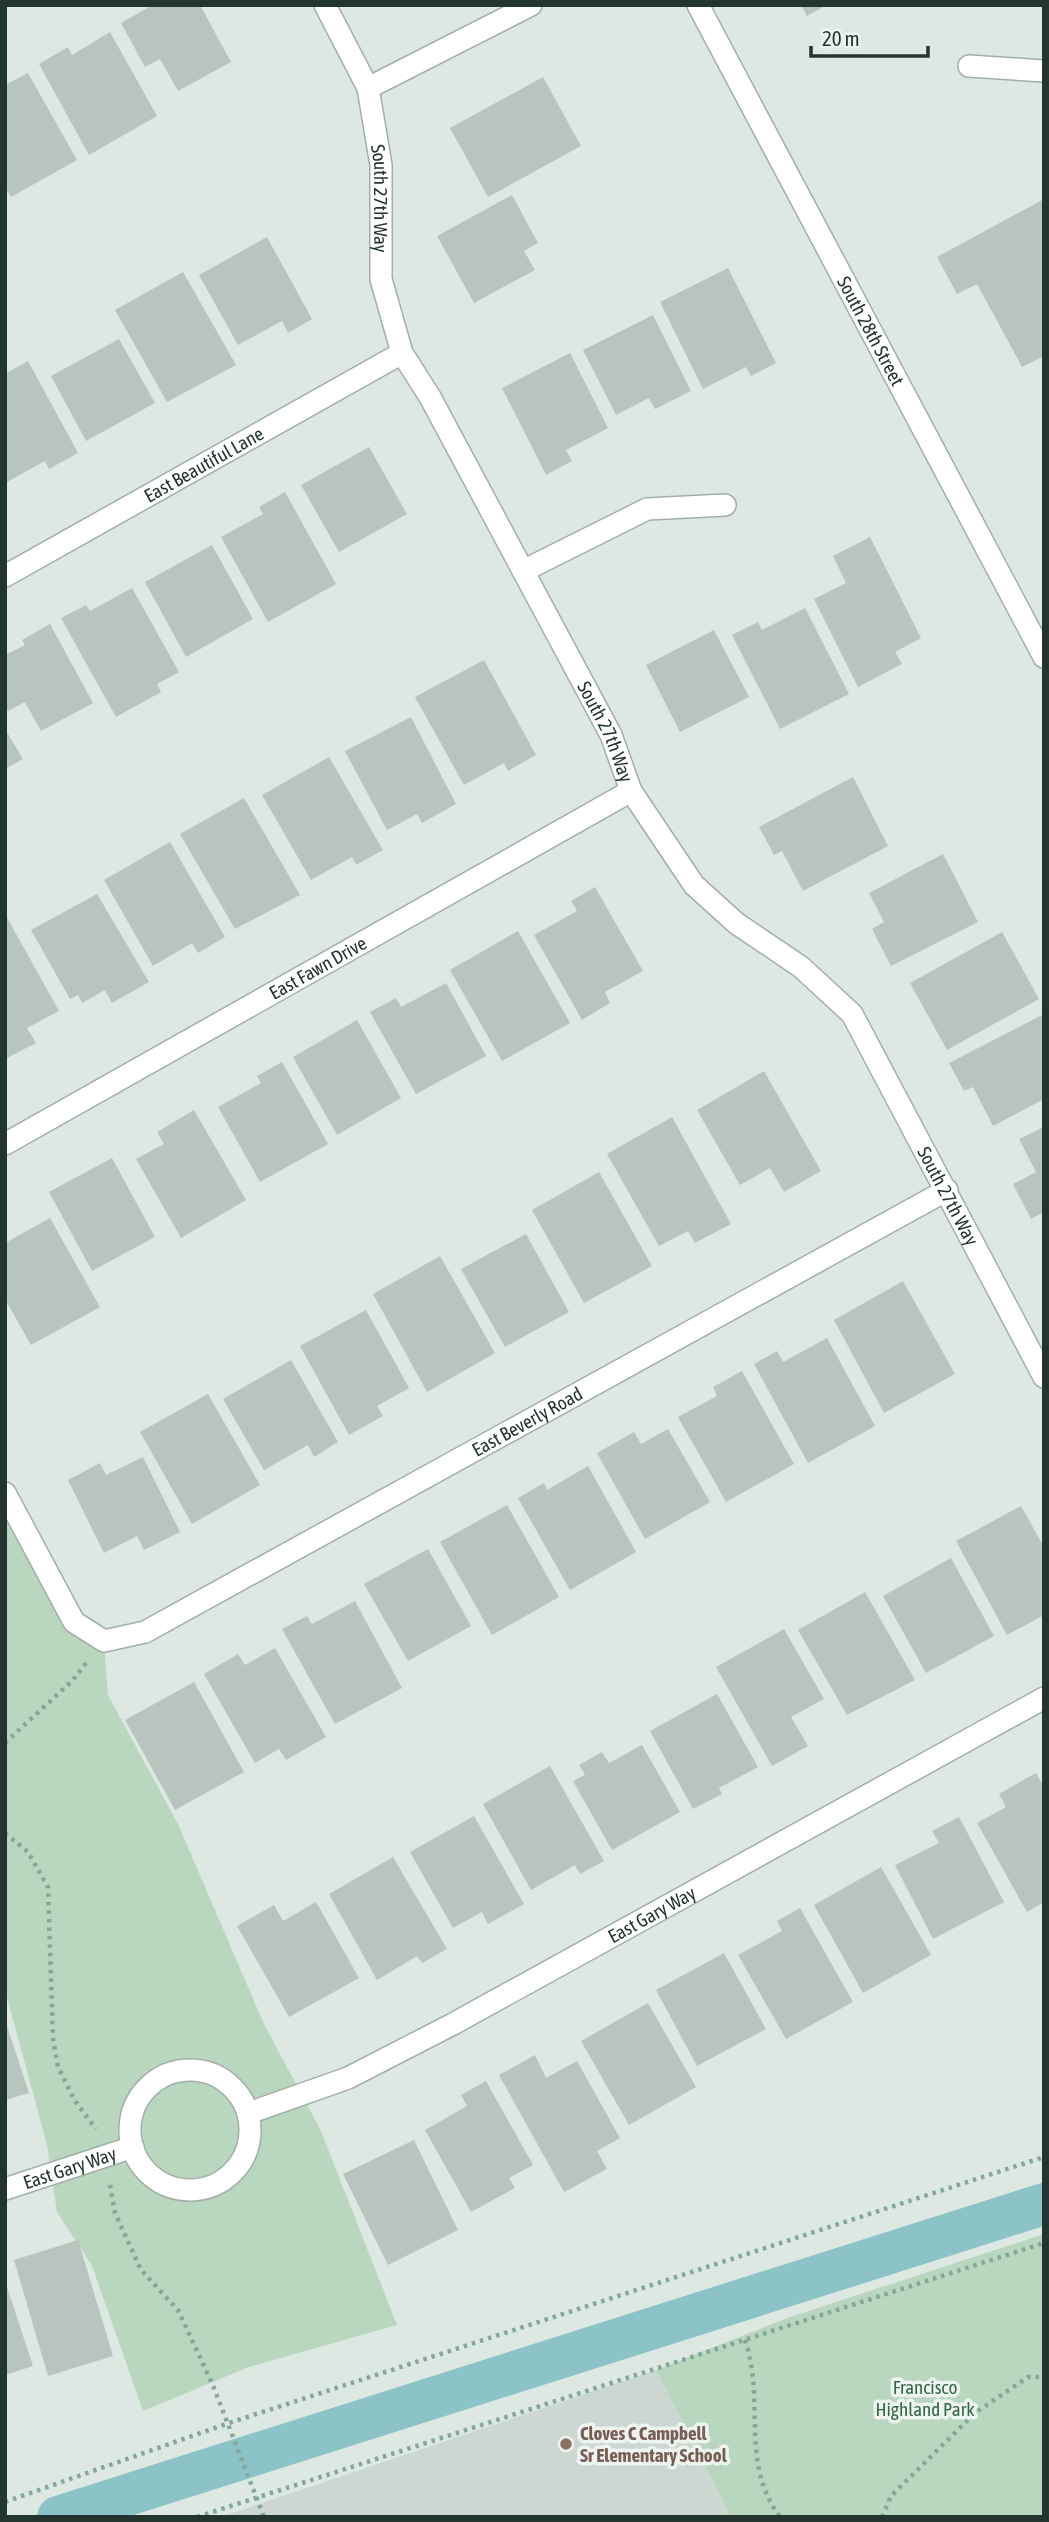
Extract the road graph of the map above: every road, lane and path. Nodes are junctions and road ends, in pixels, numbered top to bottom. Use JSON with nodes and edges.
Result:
{"nodes":[{"id":1,"x":324,"y":5,"type":"edge"},
{"id":2,"x":531,"y":5,"type":"edge"},
{"id":3,"x":698,"y":5,"type":"edge"},
{"id":4,"x":969,"y":66,"type":"dead end"},
{"id":5,"x":1044,"y":71,"type":"edge"},
{"id":6,"x":368,"y":88,"type":"junction"},
{"id":7,"x":402,"y":353,"type":"junction"},
{"id":8,"x":725,"y":505,"type":"dead end"},
{"id":9,"x":523,"y":571,"type":"junction"},
{"id":10,"x":5,"y":576,"type":"edge"},
{"id":11,"x":1044,"y":657,"type":"edge"},
{"id":12,"x":631,"y":791,"type":"junction"},
{"id":13,"x":5,"y":1144,"type":"edge"},
{"id":14,"x":947,"y":1190,"type":"junction"},
{"id":15,"x":1044,"y":1377,"type":"edge"},
{"id":16,"x":5,"y":1493,"type":"edge"},
{"id":17,"x":104,"y":1641,"type":"junction"},
{"id":18,"x":1044,"y":1698,"type":"edge"},
{"id":19,"x":5,"y":1743,"type":"edge"},
{"id":20,"x":249,"y":2113,"type":"junction"},
{"id":21,"x":133,"y":2147,"type":"junction"},
{"id":22,"x":1044,"y":2157,"type":"edge"},
{"id":23,"x":5,"y":2189,"type":"edge"},
{"id":24,"x":1044,"y":2243,"type":"edge"},
{"id":25,"x":745,"y":2340,"type":"junction"},
{"id":26,"x":1044,"y":2377,"type":"edge"},
{"id":27,"x":229,"y":2423,"type":"junction"},
{"id":28,"x":257,"y":2499,"type":"junction"},
{"id":29,"x":5,"y":2502,"type":"edge"},
{"id":30,"x":197,"y":2517,"type":"edge"},
{"id":31,"x":264,"y":2517,"type":"edge"},
{"id":32,"x":780,"y":2517,"type":"edge"},
{"id":33,"x":881,"y":2517,"type":"edge"}],
"edges":[{"from":1,"to":6,"type":"street","name":"South 27th Way"},
{"from":2,"to":6,"type":"street"},
{"from":3,"to":11,"type":"street","name":"South 28th Street"},
{"from":4,"to":5,"type":"street"},
{"from":6,"to":7,"type":"street","name":"South 27th Way"},
{"from":7,"to":9,"type":"street","name":"South 27th Way"},
{"from":7,"to":10,"type":"street","name":"East Beautiful Lane"},
{"from":8,"to":9,"type":"street"},
{"from":9,"to":12,"type":"street","name":"South 27th Way"},
{"from":12,"to":13,"type":"street","name":"East Fawn Drive"},
{"from":12,"to":14,"type":"street","name":"South 27th Way"},
{"from":14,"to":15,"type":"street","name":"South 27th Way"},
{"from":14,"to":17,"type":"street","name":"East Beverly Road"},
{"from":16,"to":17,"type":"street"},
{"from":17,"to":19,"type":"path"},
{"from":18,"to":20,"type":"street","name":"East Gary Way"},
{"from":20,"to":21,"type":"street","name":"East Gary Way"},
{"from":20,"to":21,"type":"street","name":"East Gary Way"},
{"from":21,"to":23,"type":"street","name":"East Gary Way"},
{"from":22,"to":27,"type":"path"},
{"from":24,"to":25,"type":"path"},
{"from":25,"to":28,"type":"path"},
{"from":25,"to":32,"type":"path"},
{"from":26,"to":33,"type":"path"},
{"from":27,"to":28,"type":"path"},
{"from":27,"to":29,"type":"path"},
{"from":28,"to":30,"type":"path"},
{"from":28,"to":31,"type":"path"}]}
